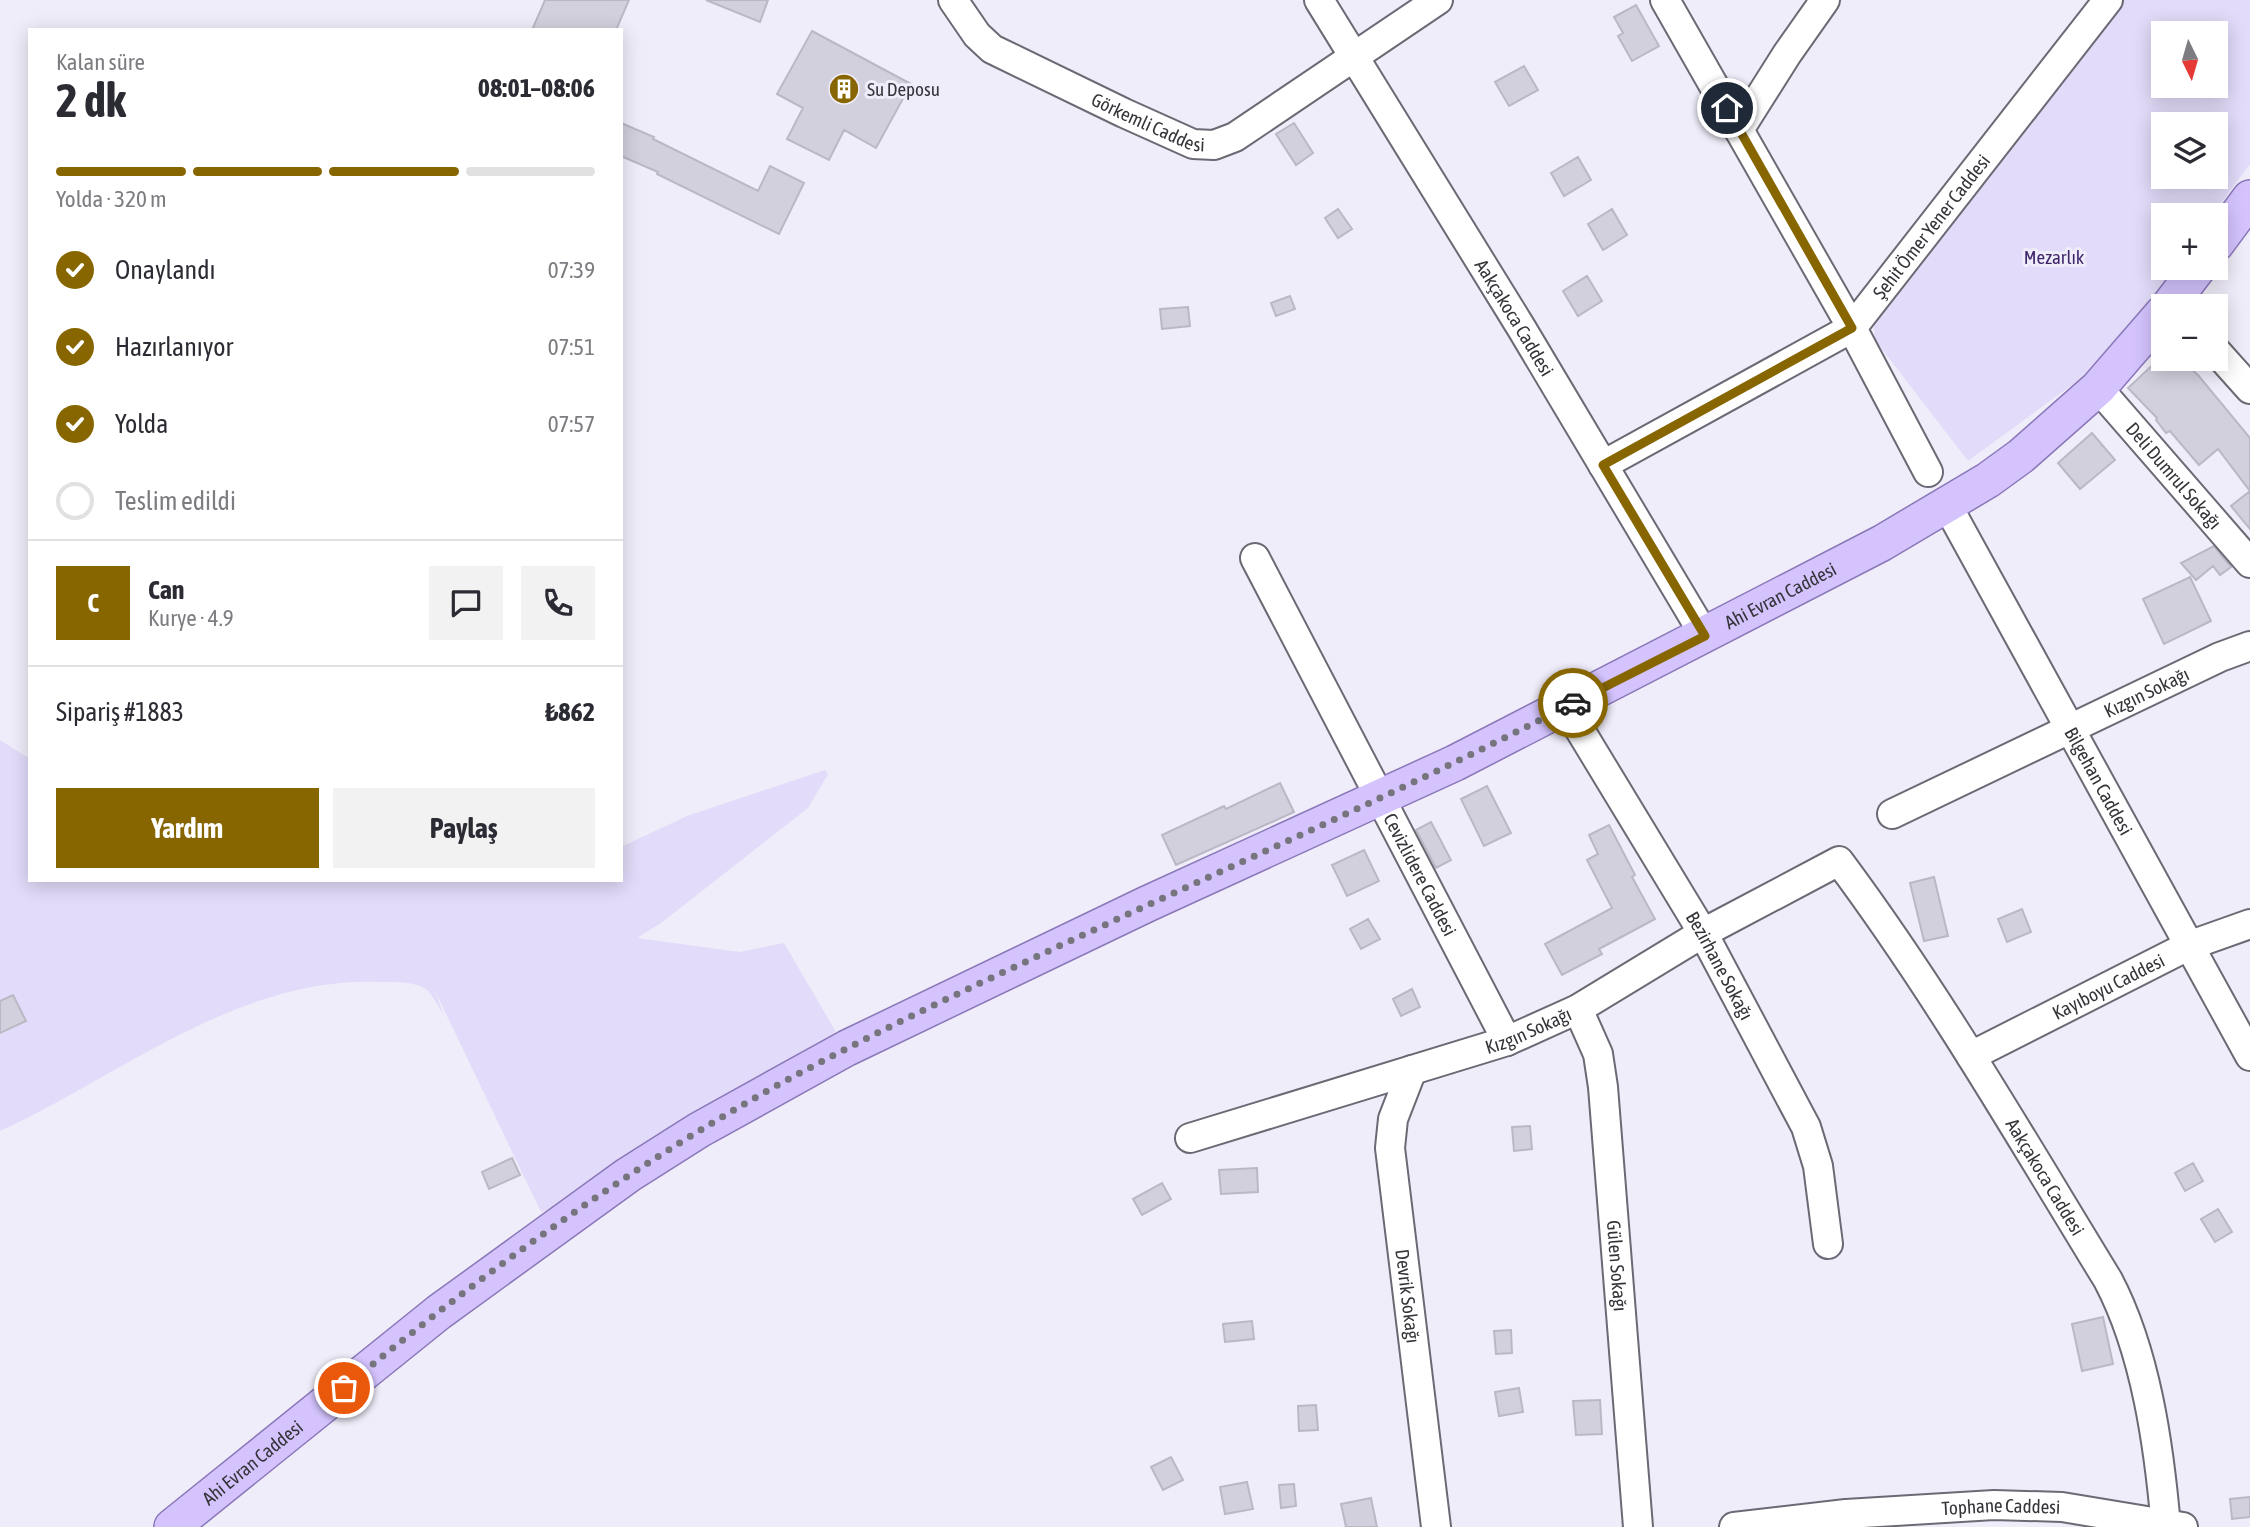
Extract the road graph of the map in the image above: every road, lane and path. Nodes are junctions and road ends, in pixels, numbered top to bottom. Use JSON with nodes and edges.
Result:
{"nodes":[{"id":1,"x":953,"y":0,"type":"edge"},
{"id":2,"x":1319,"y":0,"type":"edge"},
{"id":3,"x":1438,"y":0,"type":"edge"},
{"id":4,"x":1665,"y":0,"type":"edge"},
{"id":5,"x":1825,"y":0,"type":"edge"},
{"id":6,"x":2108,"y":0,"type":"edge"},
{"id":7,"x":1354,"y":57,"type":"junction"},
{"id":8,"x":1739,"y":130,"type":"junction"},
{"id":9,"x":2250,"y":198,"type":"edge"},
{"id":10,"x":2228,"y":228,"type":"edge"},
{"id":11,"x":1852,"y":328,"type":"junction"},
{"id":12,"x":2151,"y":328,"type":"edge"},
{"id":13,"x":2228,"y":364,"type":"edge"},
{"id":14,"x":2098,"y":388,"type":"junction"},
{"id":15,"x":2250,"y":389,"type":"edge"},
{"id":16,"x":1603,"y":465,"type":"junction"},
{"id":17,"x":1928,"y":472,"type":"dead end"},
{"id":18,"x":1947,"y":505,"type":"junction"},
{"id":19,"x":1255,"y":558,"type":"dead end"},
{"id":20,"x":2250,"y":562,"type":"edge"},
{"id":21,"x":1705,"y":636,"type":"junction"},
{"id":22,"x":2250,"y":646,"type":"edge"},
{"id":23,"x":1566,"y":707,"type":"junction"},
{"id":24,"x":2071,"y":728,"type":"junction"},
{"id":25,"x":1381,"y":798,"type":"junction"},
{"id":26,"x":1892,"y":814,"type":"dead end"},
{"id":27,"x":1839,"y":860,"type":"joint"},
{"id":28,"x":2250,"y":924,"type":"edge"},
{"id":29,"x":1703,"y":933,"type":"junction"},
{"id":30,"x":2188,"y":946,"type":"junction"},
{"id":31,"x":1578,"y":1009,"type":"junction"},
{"id":32,"x":1507,"y":1041,"type":"junction"},
{"id":33,"x":1971,"y":1056,"type":"junction"},
{"id":34,"x":2250,"y":1056,"type":"edge"},
{"id":35,"x":1412,"y":1070,"type":"junction"},
{"id":36,"x":1190,"y":1138,"type":"dead end"},
{"id":37,"x":1828,"y":1244,"type":"dead end"},
{"id":38,"x":2172,"y":1526,"type":"edge"},
{"id":39,"x":172,"y":1527,"type":"edge"},
{"id":40,"x":1436,"y":1527,"type":"edge"},
{"id":41,"x":1638,"y":1527,"type":"edge"},
{"id":42,"x":1734,"y":1527,"type":"edge"}],
"edges":[{"from":1,"to":7,"type":"street","name":"Görkemli Caddesi"},
{"from":2,"to":7,"type":"street","name":"Aakçakoca Caddesi"},
{"from":3,"to":7,"type":"street","name":"Görkemli Caddesi"},
{"from":4,"to":8,"type":"street"},
{"from":5,"to":8,"type":"street"},
{"from":6,"to":11,"type":"street","name":"Şehit Ömer Yener Caddesi"},
{"from":7,"to":16,"type":"street","name":"Aakçakoca Caddesi"},
{"from":8,"to":11,"type":"street"},
{"from":9,"to":10,"type":"main road"},
{"from":11,"to":16,"type":"street","name":"Şehit Ömer Yener Caddesi"},
{"from":11,"to":17,"type":"street"},
{"from":12,"to":14,"type":"main road","name":"Ahi Evran Caddesi"},
{"from":13,"to":15,"type":"street"},
{"from":14,"to":18,"type":"main road","name":"Ahi Evran Caddesi"},
{"from":14,"to":20,"type":"street","name":"Deli Dumrul Sokağı"},
{"from":16,"to":21,"type":"street","name":"Aakçakoca Caddesi"},
{"from":18,"to":21,"type":"main road","name":"Ahi Evran Caddesi"},
{"from":18,"to":24,"type":"street","name":"Bilgehan Caddesi"},
{"from":19,"to":25,"type":"street","name":"Cevizlidere Caddesi"},
{"from":21,"to":23,"type":"main road","name":"Ahi Evran Caddesi"},
{"from":22,"to":24,"type":"street","name":"Kızgın Sokağı"},
{"from":23,"to":25,"type":"main road","name":"Ahi Evran Caddesi"},
{"from":23,"to":29,"type":"street","name":"Bezirhane Sokağı"},
{"from":24,"to":26,"type":"street","name":"Kızgın Sokağı"},
{"from":24,"to":30,"type":"street","name":"Bilgehan Caddesi"},
{"from":25,"to":32,"type":"street","name":"Cevizlidere Caddesi"},
{"from":25,"to":39,"type":"main road","name":"Ahi Evran Caddesi"},
{"from":27,"to":29,"type":"street","name":"Kızgın Sokağı"},
{"from":27,"to":33,"type":"street","name":"Aakçakoca Caddesi"},
{"from":28,"to":30,"type":"street","name":"Kayıboyu Caddesi"},
{"from":29,"to":31,"type":"street","name":"Kızgın Sokağı"},
{"from":29,"to":37,"type":"street","name":"Bezirhane Sokağı"},
{"from":30,"to":33,"type":"street","name":"Kayıboyu Caddesi"},
{"from":30,"to":34,"type":"street","name":"Bilgehan Caddesi"},
{"from":31,"to":32,"type":"street","name":"Kızgın Sokağı"},
{"from":31,"to":41,"type":"street","name":"Gülen Sokağı"},
{"from":32,"to":35,"type":"street","name":"Kızgın Sokağı"},
{"from":33,"to":38,"type":"street","name":"Aakçakoca Caddesi"},
{"from":35,"to":36,"type":"street","name":"Kızgın Sokağı"},
{"from":35,"to":40,"type":"street","name":"Devrik Sokağı"},
{"from":38,"to":42,"type":"street","name":"Tophane Caddesi"}]}
